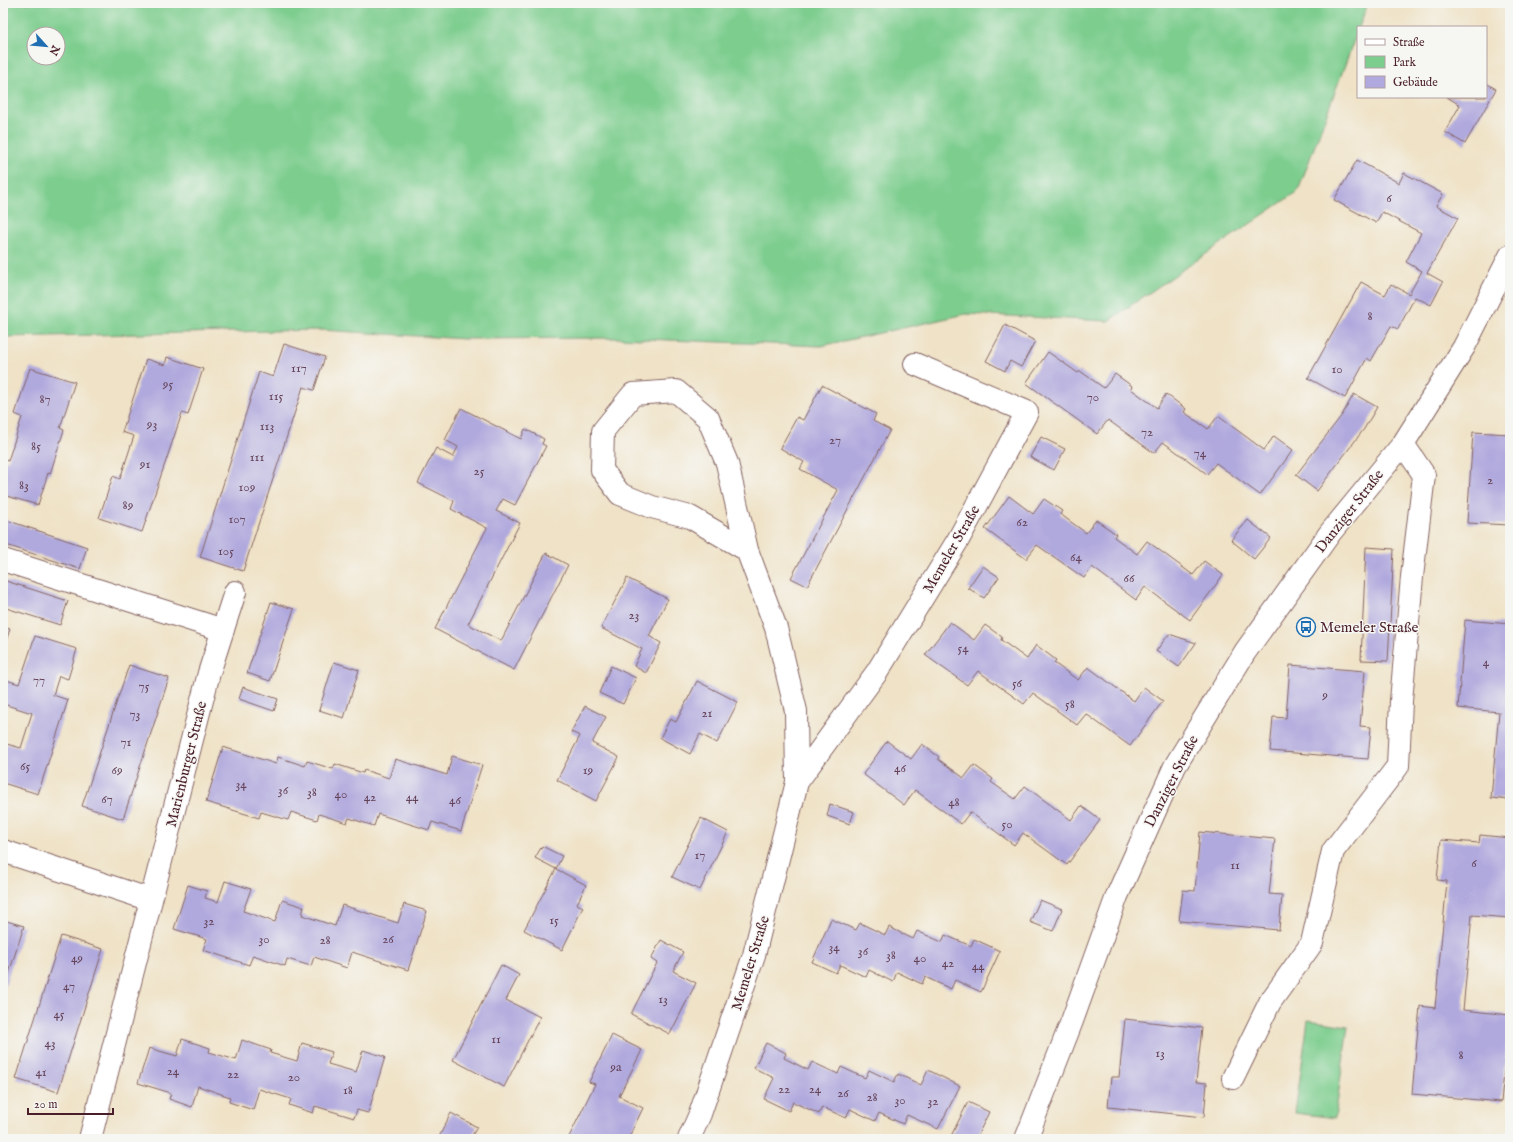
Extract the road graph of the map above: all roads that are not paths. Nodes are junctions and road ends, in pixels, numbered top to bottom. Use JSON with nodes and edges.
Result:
{"nodes":[{"id":1,"x":1510,"y":256,"type":"edge"},
{"id":2,"x":915,"y":364,"type":"dead end"},
{"id":3,"x":1403,"y":444,"type":"junction"},
{"id":4,"x":747,"y":550,"type":"junction"},
{"id":5,"x":3,"y":560,"type":"edge"},
{"id":6,"x":235,"y":592,"type":"dead end"},
{"id":7,"x":222,"y":630,"type":"junction"},
{"id":8,"x":797,"y":782,"type":"junction"},
{"id":9,"x":3,"y":851,"type":"edge"},
{"id":10,"x":151,"y":900,"type":"junction"},
{"id":11,"x":1233,"y":1078,"type":"dead end"},
{"id":12,"x":90,"y":1139,"type":"edge"},
{"id":13,"x":688,"y":1139,"type":"edge"},
{"id":14,"x":1026,"y":1139,"type":"edge"}],
"edges":[{"from":1,"to":3,"type":"street","name":"Danziger Straße"},
{"from":2,"to":8,"type":"street","name":"Memeler Straße"},
{"from":3,"to":11,"type":"street"},
{"from":3,"to":14,"type":"street","name":"Danziger Straße"},
{"from":4,"to":4,"type":"street","name":"Memeler Straße"},
{"from":4,"to":8,"type":"street","name":"Memeler Straße"},
{"from":5,"to":7,"type":"street"},
{"from":6,"to":7,"type":"street","name":"Marienburger Straße"},
{"from":7,"to":10,"type":"street","name":"Marienburger Straße"},
{"from":8,"to":13,"type":"street","name":"Memeler Straße"},
{"from":9,"to":10,"type":"street"},
{"from":10,"to":12,"type":"street","name":"Marienburger Straße"}]}
